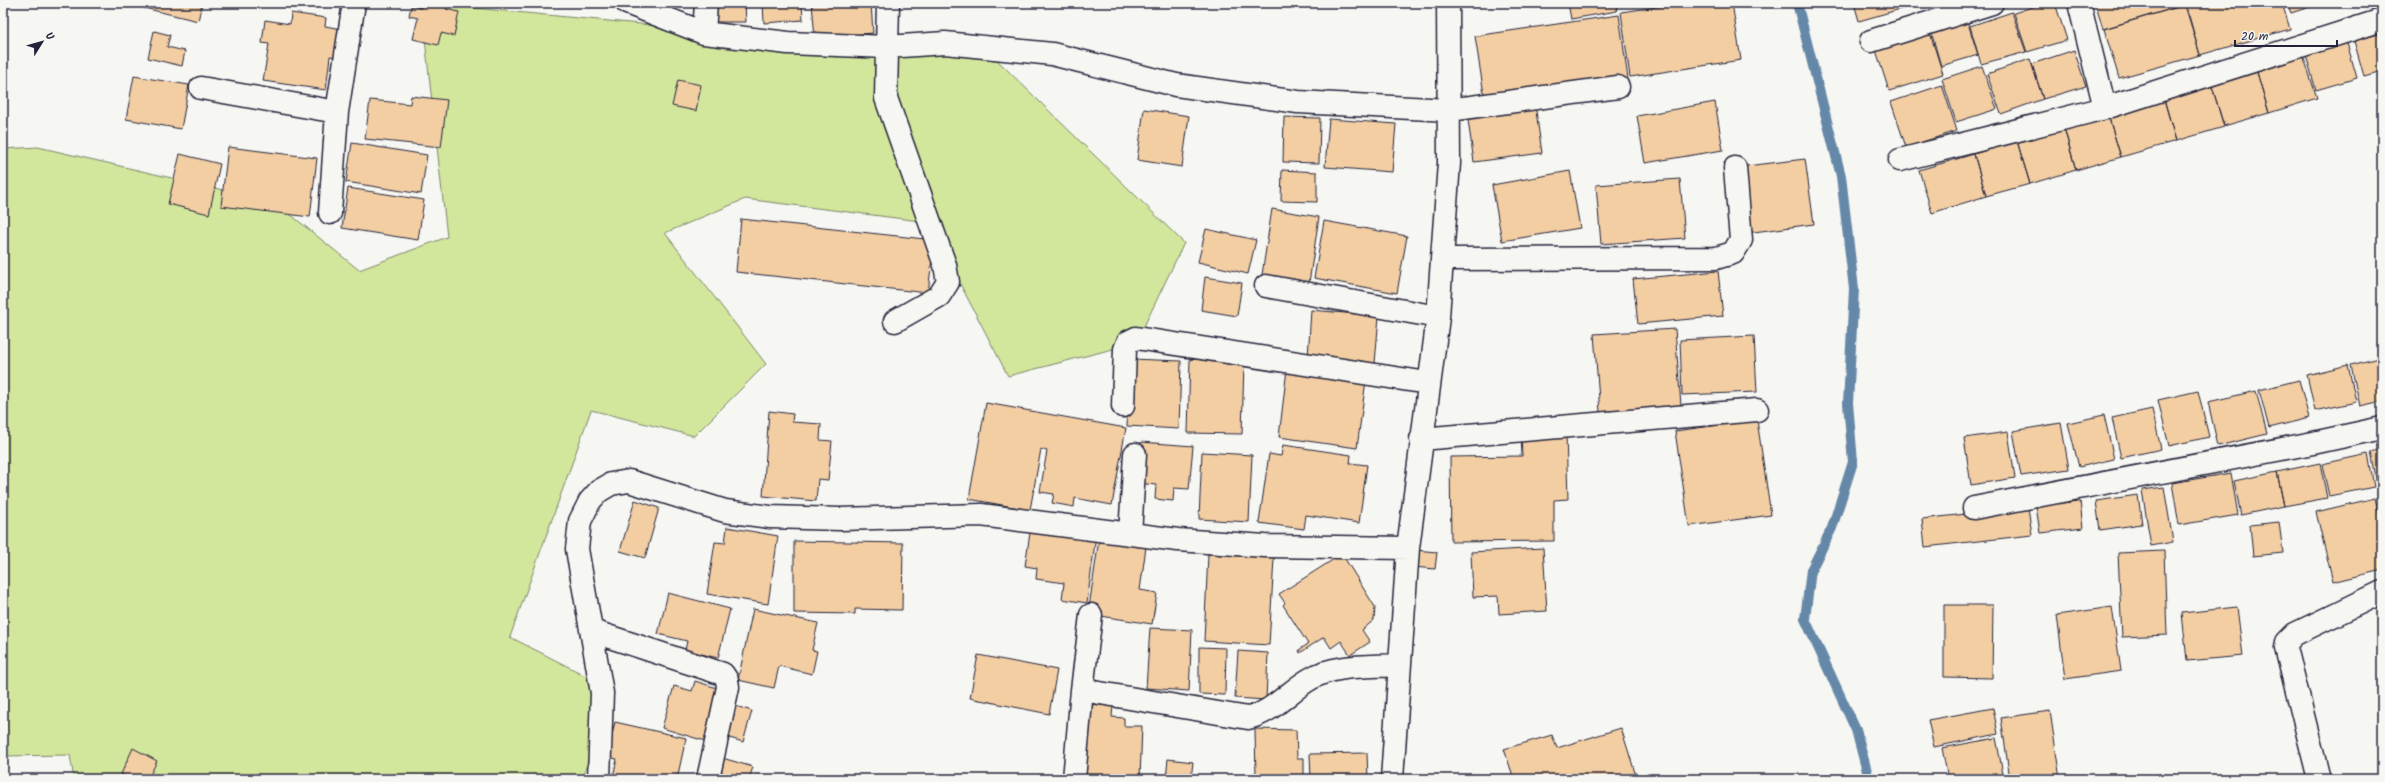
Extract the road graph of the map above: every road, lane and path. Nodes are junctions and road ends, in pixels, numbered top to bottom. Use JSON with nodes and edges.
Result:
{"nodes":[{"id":1,"x":354,"y":3,"type":"edge"},
{"id":2,"x":627,"y":3,"type":"edge"},
{"id":3,"x":706,"y":3,"type":"edge"},
{"id":4,"x":888,"y":3,"type":"edge"},
{"id":5,"x":1448,"y":3,"type":"edge"},
{"id":6,"x":1992,"y":3,"type":"edge"},
{"id":7,"x":2079,"y":3,"type":"edge"},
{"id":8,"x":2382,"y":20,"type":"edge"},
{"id":9,"x":704,"y":33,"type":"junction"},
{"id":10,"x":1871,"y":41,"type":"dead end"},
{"id":11,"x":887,"y":47,"type":"junction"},
{"id":12,"x":1618,"y":87,"type":"dead end"},
{"id":13,"x":201,"y":88,"type":"dead end"},
{"id":14,"x":2105,"y":108,"type":"junction"},
{"id":15,"x":1449,"y":110,"type":"junction"},
{"id":16,"x":337,"y":112,"type":"junction"},
{"id":17,"x":1900,"y":160,"type":"dead end"},
{"id":18,"x":1735,"y":168,"type":"dead end"},
{"id":19,"x":330,"y":213,"type":"dead end"},
{"id":20,"x":1442,"y":259,"type":"junction"},
{"id":21,"x":1266,"y":286,"type":"dead end"},
{"id":22,"x":1438,"y":317,"type":"junction"},
{"id":23,"x":895,"y":321,"type":"dead end"},
{"id":24,"x":1428,"y":383,"type":"junction"},
{"id":25,"x":1123,"y":406,"type":"dead end"},
{"id":26,"x":1757,"y":410,"type":"dead end"},
{"id":27,"x":2382,"y":428,"type":"edge"},
{"id":28,"x":1421,"y":439,"type":"junction"},
{"id":29,"x":1135,"y":454,"type":"dead end"},
{"id":30,"x":1974,"y":508,"type":"dead end"},
{"id":31,"x":1130,"y":534,"type":"junction"},
{"id":32,"x":1408,"y":548,"type":"junction"},
{"id":33,"x":2382,"y":592,"type":"edge"},
{"id":34,"x":1091,"y":615,"type":"dead end"},
{"id":35,"x":592,"y":631,"type":"junction"},
{"id":36,"x":1398,"y":665,"type":"junction"},
{"id":37,"x":1082,"y":690,"type":"junction"},
{"id":38,"x":599,"y":779,"type":"edge"},
{"id":39,"x":708,"y":779,"type":"edge"},
{"id":40,"x":1074,"y":779,"type":"edge"},
{"id":41,"x":1392,"y":779,"type":"edge"},
{"id":42,"x":2319,"y":779,"type":"edge"}],
"edges":[{"from":1,"to":16,"type":"street"},
{"from":2,"to":9,"type":"street"},
{"from":3,"to":9,"type":"street"},
{"from":4,"to":11,"type":"street"},
{"from":5,"to":15,"type":"street"},
{"from":6,"to":10,"type":"street"},
{"from":7,"to":14,"type":"street"},
{"from":8,"to":14,"type":"street"},
{"from":9,"to":11,"type":"street"},
{"from":11,"to":15,"type":"street"},
{"from":11,"to":23,"type":"street"},
{"from":12,"to":15,"type":"street"},
{"from":13,"to":16,"type":"street"},
{"from":14,"to":17,"type":"street"},
{"from":15,"to":20,"type":"street"},
{"from":16,"to":19,"type":"street"},
{"from":18,"to":20,"type":"street"},
{"from":20,"to":22,"type":"street"},
{"from":21,"to":22,"type":"street"},
{"from":22,"to":24,"type":"street"},
{"from":24,"to":25,"type":"street"},
{"from":24,"to":28,"type":"street"},
{"from":26,"to":28,"type":"street"},
{"from":27,"to":30,"type":"street"},
{"from":28,"to":32,"type":"street"},
{"from":29,"to":31,"type":"street"},
{"from":31,"to":32,"type":"street"},
{"from":31,"to":35,"type":"street"},
{"from":32,"to":36,"type":"street"},
{"from":33,"to":42,"type":"street"},
{"from":34,"to":37,"type":"street"},
{"from":35,"to":38,"type":"street"},
{"from":35,"to":39,"type":"street"},
{"from":36,"to":37,"type":"street"},
{"from":36,"to":41,"type":"street"},
{"from":37,"to":40,"type":"street"}]}
